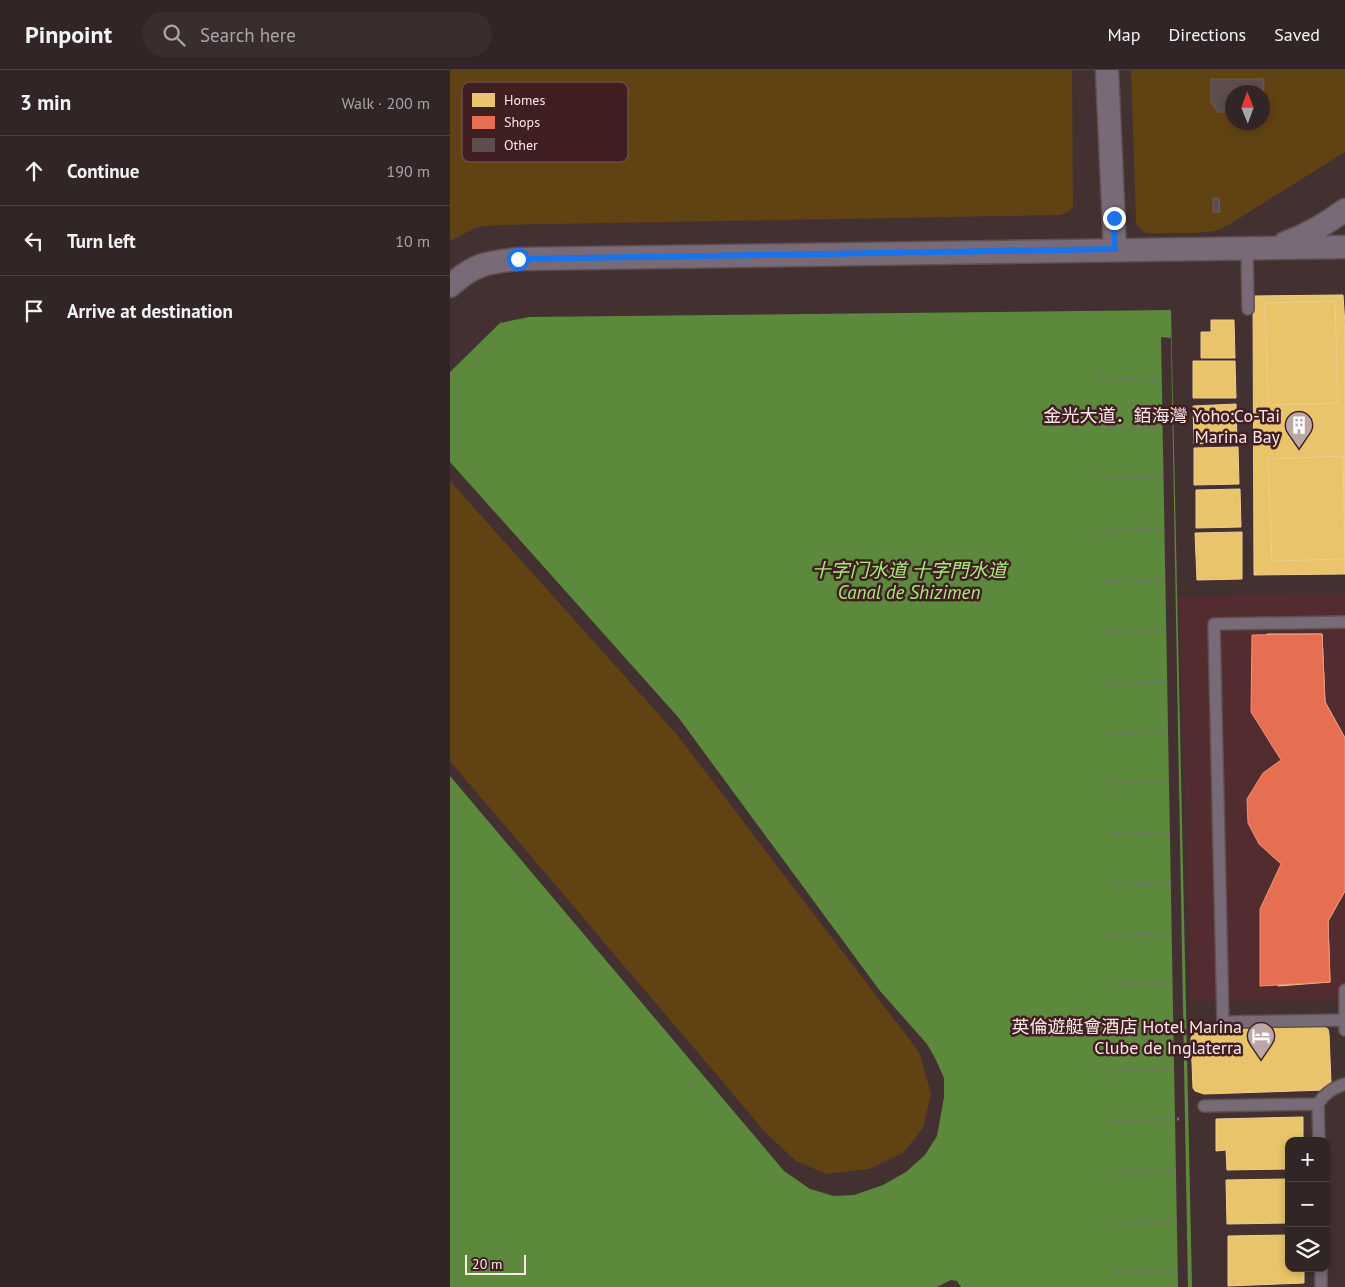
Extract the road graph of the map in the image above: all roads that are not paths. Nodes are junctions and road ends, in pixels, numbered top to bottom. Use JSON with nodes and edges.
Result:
{"nodes":[{"id":1,"x":1107,"y":70,"type":"edge"},
{"id":2,"x":1345,"y":210,"type":"edge"},
{"id":3,"x":1345,"y":247,"type":"edge"},
{"id":4,"x":1247,"y":248,"type":"junction"},
{"id":5,"x":1272,"y":248,"type":"junction"},
{"id":6,"x":1115,"y":249,"type":"junction"},
{"id":7,"x":450,"y":286,"type":"edge"},
{"id":8,"x":1248,"y":309,"type":"dead end"},
{"id":9,"x":1345,"y":622,"type":"edge"},
{"id":10,"x":1345,"y":990,"type":"edge"},
{"id":11,"x":1345,"y":1020,"type":"edge"},
{"id":12,"x":1345,"y":1030,"type":"edge"},
{"id":13,"x":1345,"y":1084,"type":"edge"},
{"id":14,"x":1318,"y":1104,"type":"junction"},
{"id":15,"x":1204,"y":1106,"type":"dead end"},
{"id":16,"x":1319,"y":1137,"type":"edge"},
{"id":17,"x":1321,"y":1272,"type":"edge"},
{"id":18,"x":1321,"y":1287,"type":"edge"}],
"edges":[{"from":1,"to":6,"type":"street"},
{"from":2,"to":5,"type":"street"},
{"from":3,"to":5,"type":"street"},
{"from":4,"to":5,"type":"street"},
{"from":4,"to":6,"type":"street"},
{"from":4,"to":8,"type":"lane"},
{"from":6,"to":7,"type":"street"},
{"from":9,"to":11,"type":"lane"},
{"from":10,"to":11,"type":"lane"},
{"from":11,"to":12,"type":"lane"},
{"from":13,"to":14,"type":"lane"},
{"from":14,"to":15,"type":"lane"},
{"from":14,"to":16,"type":"lane"},
{"from":17,"to":18,"type":"lane"}]}
